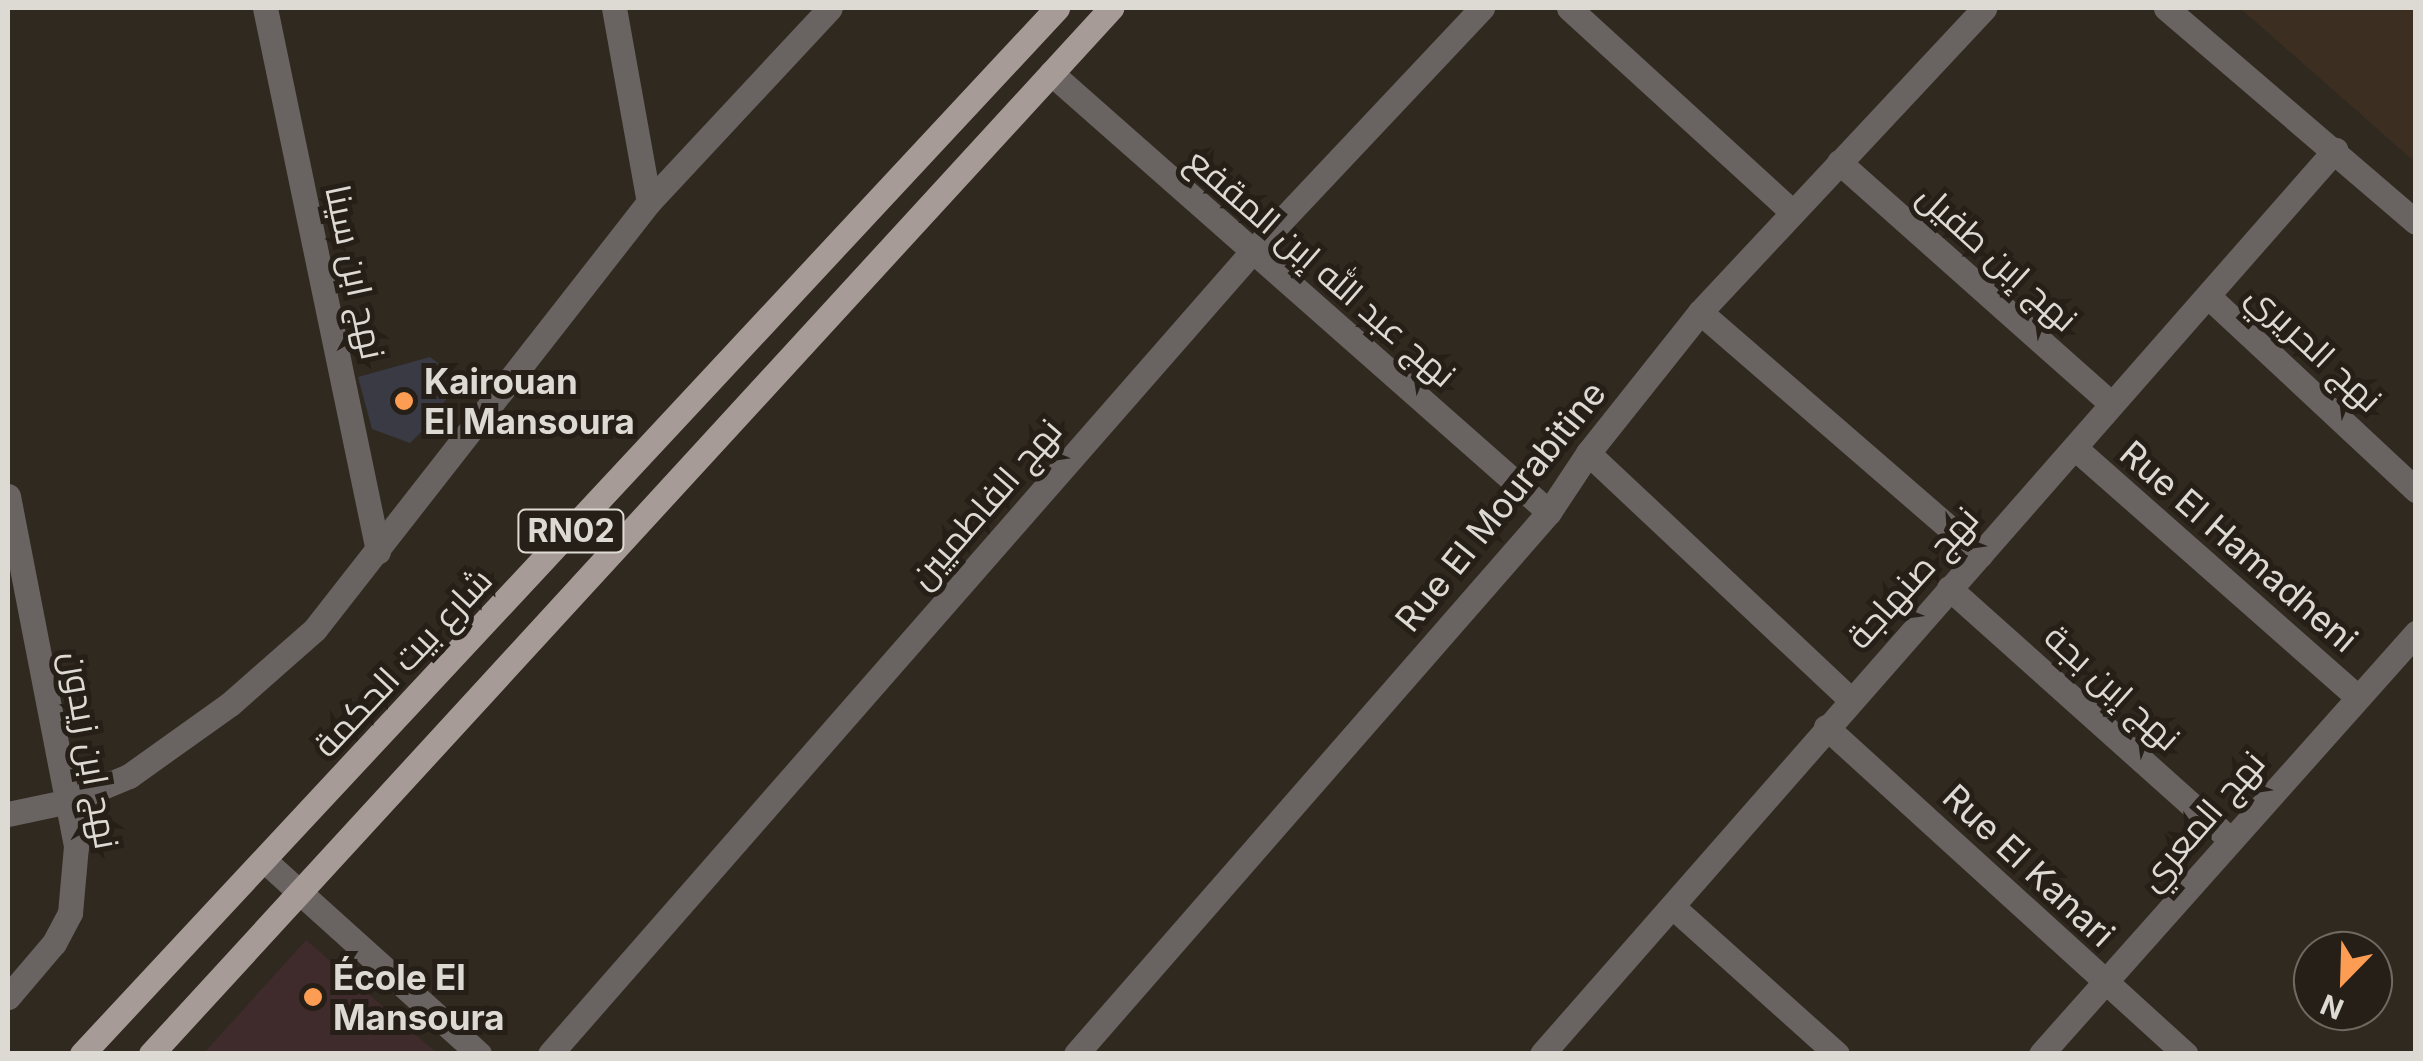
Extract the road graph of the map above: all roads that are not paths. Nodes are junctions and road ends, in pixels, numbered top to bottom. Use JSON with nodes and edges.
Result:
{"nodes":[{"id":1,"x":265,"y":8,"type":"edge"},
{"id":2,"x":614,"y":8,"type":"edge"},
{"id":3,"x":830,"y":8,"type":"edge"},
{"id":4,"x":1057,"y":8,"type":"edge"},
{"id":5,"x":1111,"y":8,"type":"edge"},
{"id":6,"x":1482,"y":8,"type":"edge"},
{"id":7,"x":1569,"y":8,"type":"edge"},
{"id":8,"x":1984,"y":8,"type":"edge"},
{"id":9,"x":2166,"y":8,"type":"edge"},
{"id":10,"x":1050,"y":73,"type":"junction"},
{"id":11,"x":2335,"y":150,"type":"junction"},
{"id":12,"x":1839,"y":162,"type":"junction"},
{"id":13,"x":650,"y":202,"type":"junction"},
{"id":14,"x":1791,"y":211,"type":"junction"},
{"id":15,"x":2416,"y":222,"type":"edge"},
{"id":16,"x":1252,"y":252,"type":"junction"},
{"id":17,"x":2209,"y":296,"type":"junction"},
{"id":18,"x":1700,"y":312,"type":"junction"},
{"id":19,"x":2110,"y":403,"type":"junction"},
{"id":20,"x":2075,"y":448,"type":"junction"},
{"id":21,"x":1588,"y":453,"type":"junction"},
{"id":22,"x":2416,"y":490,"type":"edge"},
{"id":23,"x":8,"y":496,"type":"edge"},
{"id":24,"x":1549,"y":512,"type":"junction"},
{"id":25,"x":378,"y":552,"type":"junction"},
{"id":26,"x":1981,"y":555,"type":"junction"},
{"id":27,"x":1949,"y":588,"type":"junction"},
{"id":28,"x":2416,"y":633,"type":"edge"},
{"id":29,"x":2357,"y":697,"type":"junction"},
{"id":30,"x":1850,"y":699,"type":"junction"},
{"id":31,"x":1826,"y":727,"type":"junction"},
{"id":32,"x":68,"y":801,"type":"junction"},
{"id":33,"x":8,"y":814,"type":"edge"},
{"id":34,"x":2230,"y":838,"type":"junction"},
{"id":35,"x":265,"y":861,"type":"junction"},
{"id":36,"x":296,"y":891,"type":"junction"},
{"id":37,"x":1673,"y":907,"type":"junction"},
{"id":38,"x":2105,"y":983,"type":"junction"},
{"id":39,"x":8,"y":997,"type":"edge"},
{"id":40,"x":82,"y":1054,"type":"edge"},
{"id":41,"x":151,"y":1054,"type":"edge"},
{"id":42,"x":479,"y":1054,"type":"edge"},
{"id":43,"x":550,"y":1054,"type":"edge"},
{"id":44,"x":1076,"y":1054,"type":"edge"},
{"id":45,"x":1542,"y":1054,"type":"edge"},
{"id":46,"x":1837,"y":1054,"type":"edge"},
{"id":47,"x":2041,"y":1054,"type":"edge"},
{"id":48,"x":2185,"y":1054,"type":"edge"}],
"edges":[{"from":1,"to":25,"type":"street","name":"نهج ابن سينا"},
{"from":2,"to":13,"type":"street"},
{"from":3,"to":13,"type":"street"},
{"from":4,"to":35,"type":"main road","name":"شارع بيت الحكمة","number":"RN02"},
{"from":5,"to":10,"type":"main road","number":"RN02"},
{"from":6,"to":16,"type":"street","name":"نهج الفاطميين"},
{"from":7,"to":14,"type":"street"},
{"from":8,"to":12,"type":"street","name":"Rue El Mourabitine"},
{"from":9,"to":11,"type":"street"},
{"from":10,"to":16,"type":"street","name":"نهج عبد الله إبن المقفع"},
{"from":10,"to":36,"type":"main road","number":"RN02"},
{"from":11,"to":15,"type":"street"},
{"from":11,"to":17,"type":"street","name":"نهج صنهاجة"},
{"from":12,"to":14,"type":"street","name":"Rue El Mourabitine"},
{"from":12,"to":19,"type":"street","name":"نهج إبن طفيل"},
{"from":13,"to":25,"type":"street"},
{"from":14,"to":18,"type":"street","name":"Rue El Mourabitine"},
{"from":16,"to":24,"type":"street","name":"نهج عبد الله إبن المقفع"},
{"from":16,"to":43,"type":"street","name":"نهج الفاطميين"},
{"from":17,"to":19,"type":"street","name":"نهج صنهاجة"},
{"from":17,"to":22,"type":"street","name":"نهج الحريري"},
{"from":18,"to":21,"type":"street","name":"Rue El Mourabitine"},
{"from":18,"to":26,"type":"street"},
{"from":19,"to":20,"type":"street","name":"نهج صنهاجة"},
{"from":20,"to":26,"type":"street","name":"نهج صنهاجة"},
{"from":20,"to":29,"type":"street","name":"Rue El Hamadheni"},
{"from":21,"to":24,"type":"street","name":"Rue El Mourabitine"},
{"from":21,"to":30,"type":"street"},
{"from":23,"to":32,"type":"street","name":"نهج ابن زيدون"},
{"from":24,"to":44,"type":"street","name":"Rue El Mourabitine"},
{"from":25,"to":32,"type":"street"},
{"from":26,"to":27,"type":"street","name":"نهج صنهاجة"},
{"from":27,"to":30,"type":"street","name":"نهج صنهاجة"},
{"from":27,"to":34,"type":"street","name":"نهج إبن بجة"},
{"from":28,"to":29,"type":"street","name":"نهج المعري"},
{"from":29,"to":34,"type":"street","name":"نهج المعري"},
{"from":30,"to":31,"type":"street","name":"نهج صنهاجة"},
{"from":31,"to":37,"type":"street","name":"نهج صنهاجة"},
{"from":31,"to":38,"type":"street","name":"Rue El Kanari"},
{"from":32,"to":33,"type":"street"},
{"from":32,"to":39,"type":"street","name":"نهج ابن زيدون"},
{"from":34,"to":38,"type":"street","name":"نهج المعري"},
{"from":35,"to":36,"type":"street"},
{"from":35,"to":40,"type":"main road","name":"شارع بيت الحكمة","number":"RN02"},
{"from":36,"to":41,"type":"main road","number":"RN02"},
{"from":36,"to":42,"type":"street"},
{"from":37,"to":45,"type":"street","name":"نهج صنهاجة"},
{"from":37,"to":46,"type":"street"},
{"from":38,"to":47,"type":"street","name":"نهج المعري"},
{"from":38,"to":48,"type":"street","name":"Rue El Kanari"}]}
